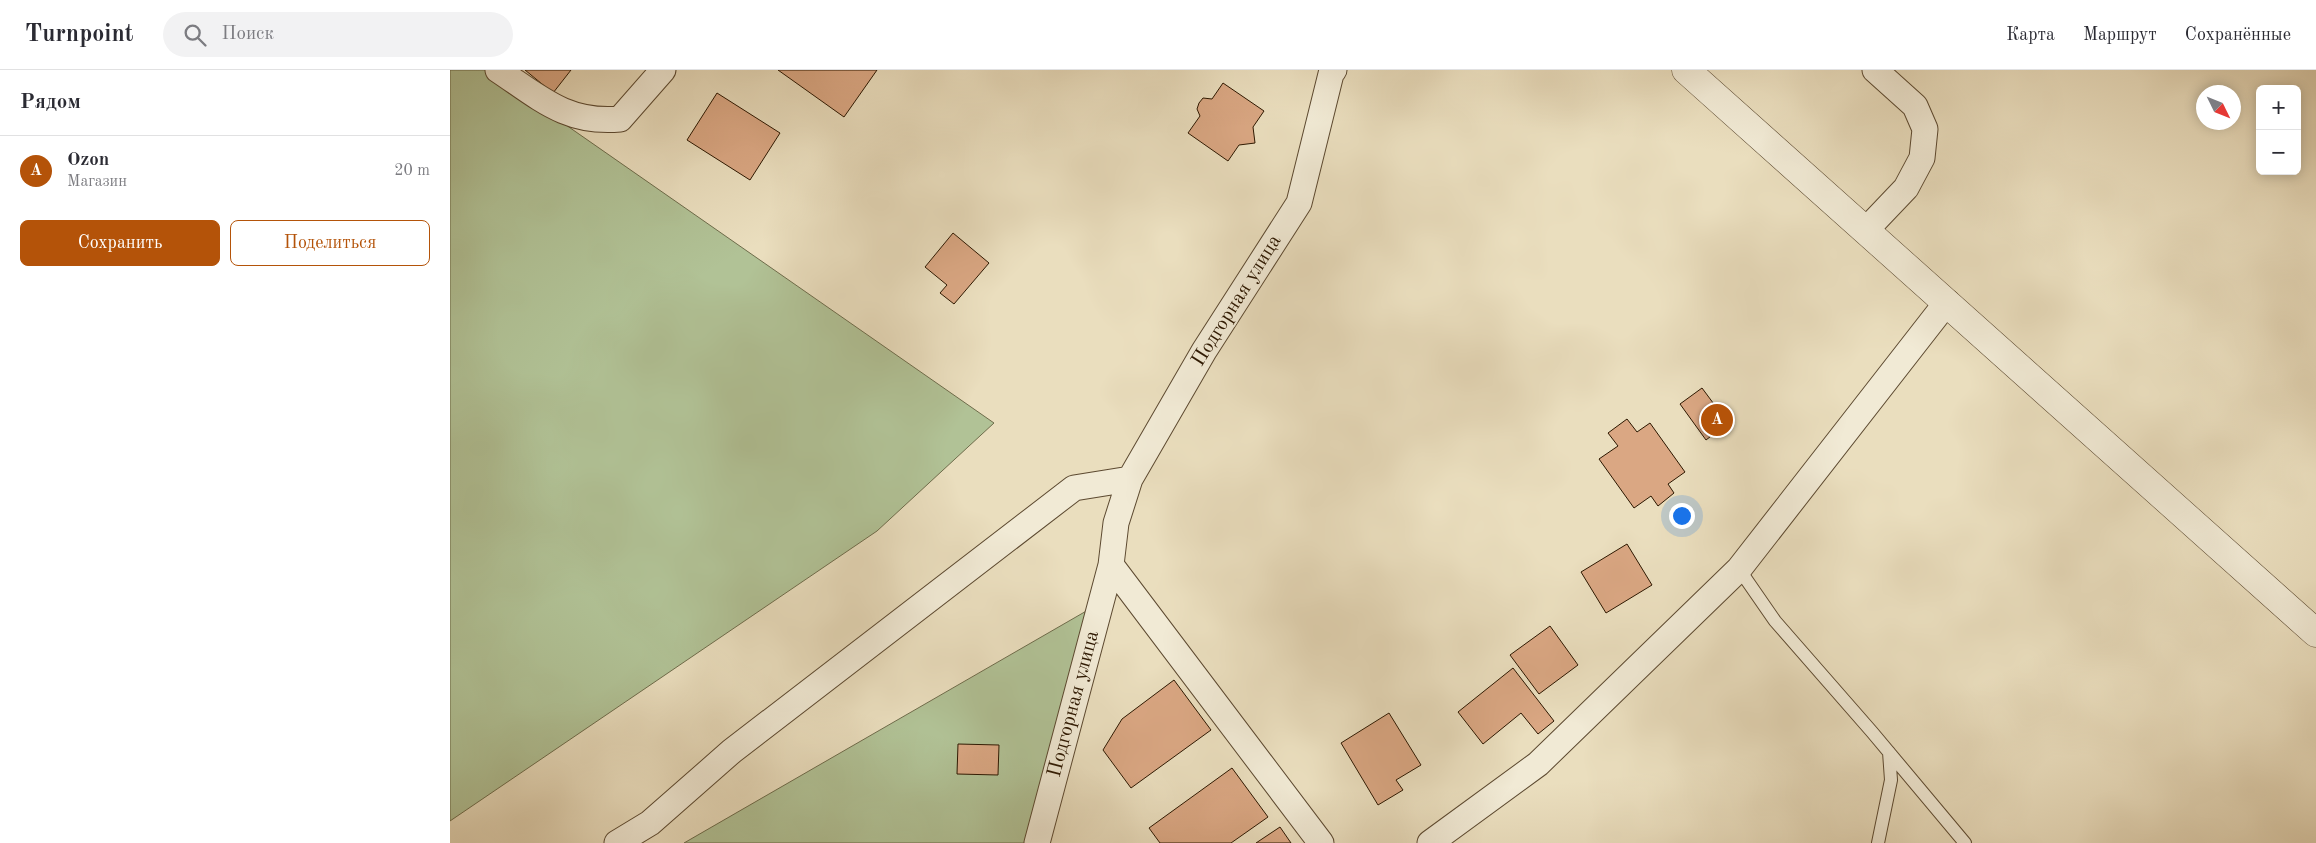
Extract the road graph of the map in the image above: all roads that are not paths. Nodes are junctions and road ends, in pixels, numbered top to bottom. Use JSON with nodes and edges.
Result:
{"nodes":[{"id":1,"x":498,"y":70,"type":"edge"},
{"id":2,"x":663,"y":70,"type":"edge"},
{"id":3,"x":1334,"y":70,"type":"edge"},
{"id":4,"x":1875,"y":70,"type":"edge"},
{"id":5,"x":1693,"y":72,"type":"edge"},
{"id":6,"x":1866,"y":230,"type":"junction"},
{"id":7,"x":1947,"y":302,"type":"junction"},
{"id":8,"x":1130,"y":479,"type":"junction"},
{"id":9,"x":1111,"y":565,"type":"junction"},
{"id":10,"x":1739,"y":569,"type":"junction"},
{"id":11,"x":2316,"y":633,"type":"edge"},
{"id":12,"x":1889,"y":752,"type":"junction"},
{"id":13,"x":617,"y":843,"type":"edge"},
{"id":14,"x":1037,"y":843,"type":"edge"},
{"id":15,"x":1321,"y":843,"type":"edge"},
{"id":16,"x":1430,"y":843,"type":"edge"},
{"id":17,"x":1878,"y":843,"type":"edge"},
{"id":18,"x":1965,"y":843,"type":"edge"}],
"edges":[{"from":1,"to":2,"type":"street"},
{"from":3,"to":8,"type":"street","name":"Подгорная улица"},
{"from":4,"to":6,"type":"street"},
{"from":5,"to":6,"type":"street"},
{"from":6,"to":7,"type":"street"},
{"from":7,"to":10,"type":"street"},
{"from":7,"to":11,"type":"street"},
{"from":8,"to":9,"type":"street","name":"Подгорная улица"},
{"from":8,"to":13,"type":"street"},
{"from":9,"to":14,"type":"street","name":"Подгорная улица"},
{"from":9,"to":15,"type":"street"},
{"from":10,"to":12,"type":"lane"},
{"from":10,"to":16,"type":"street"},
{"from":12,"to":17,"type":"lane"},
{"from":12,"to":18,"type":"lane"}]}
